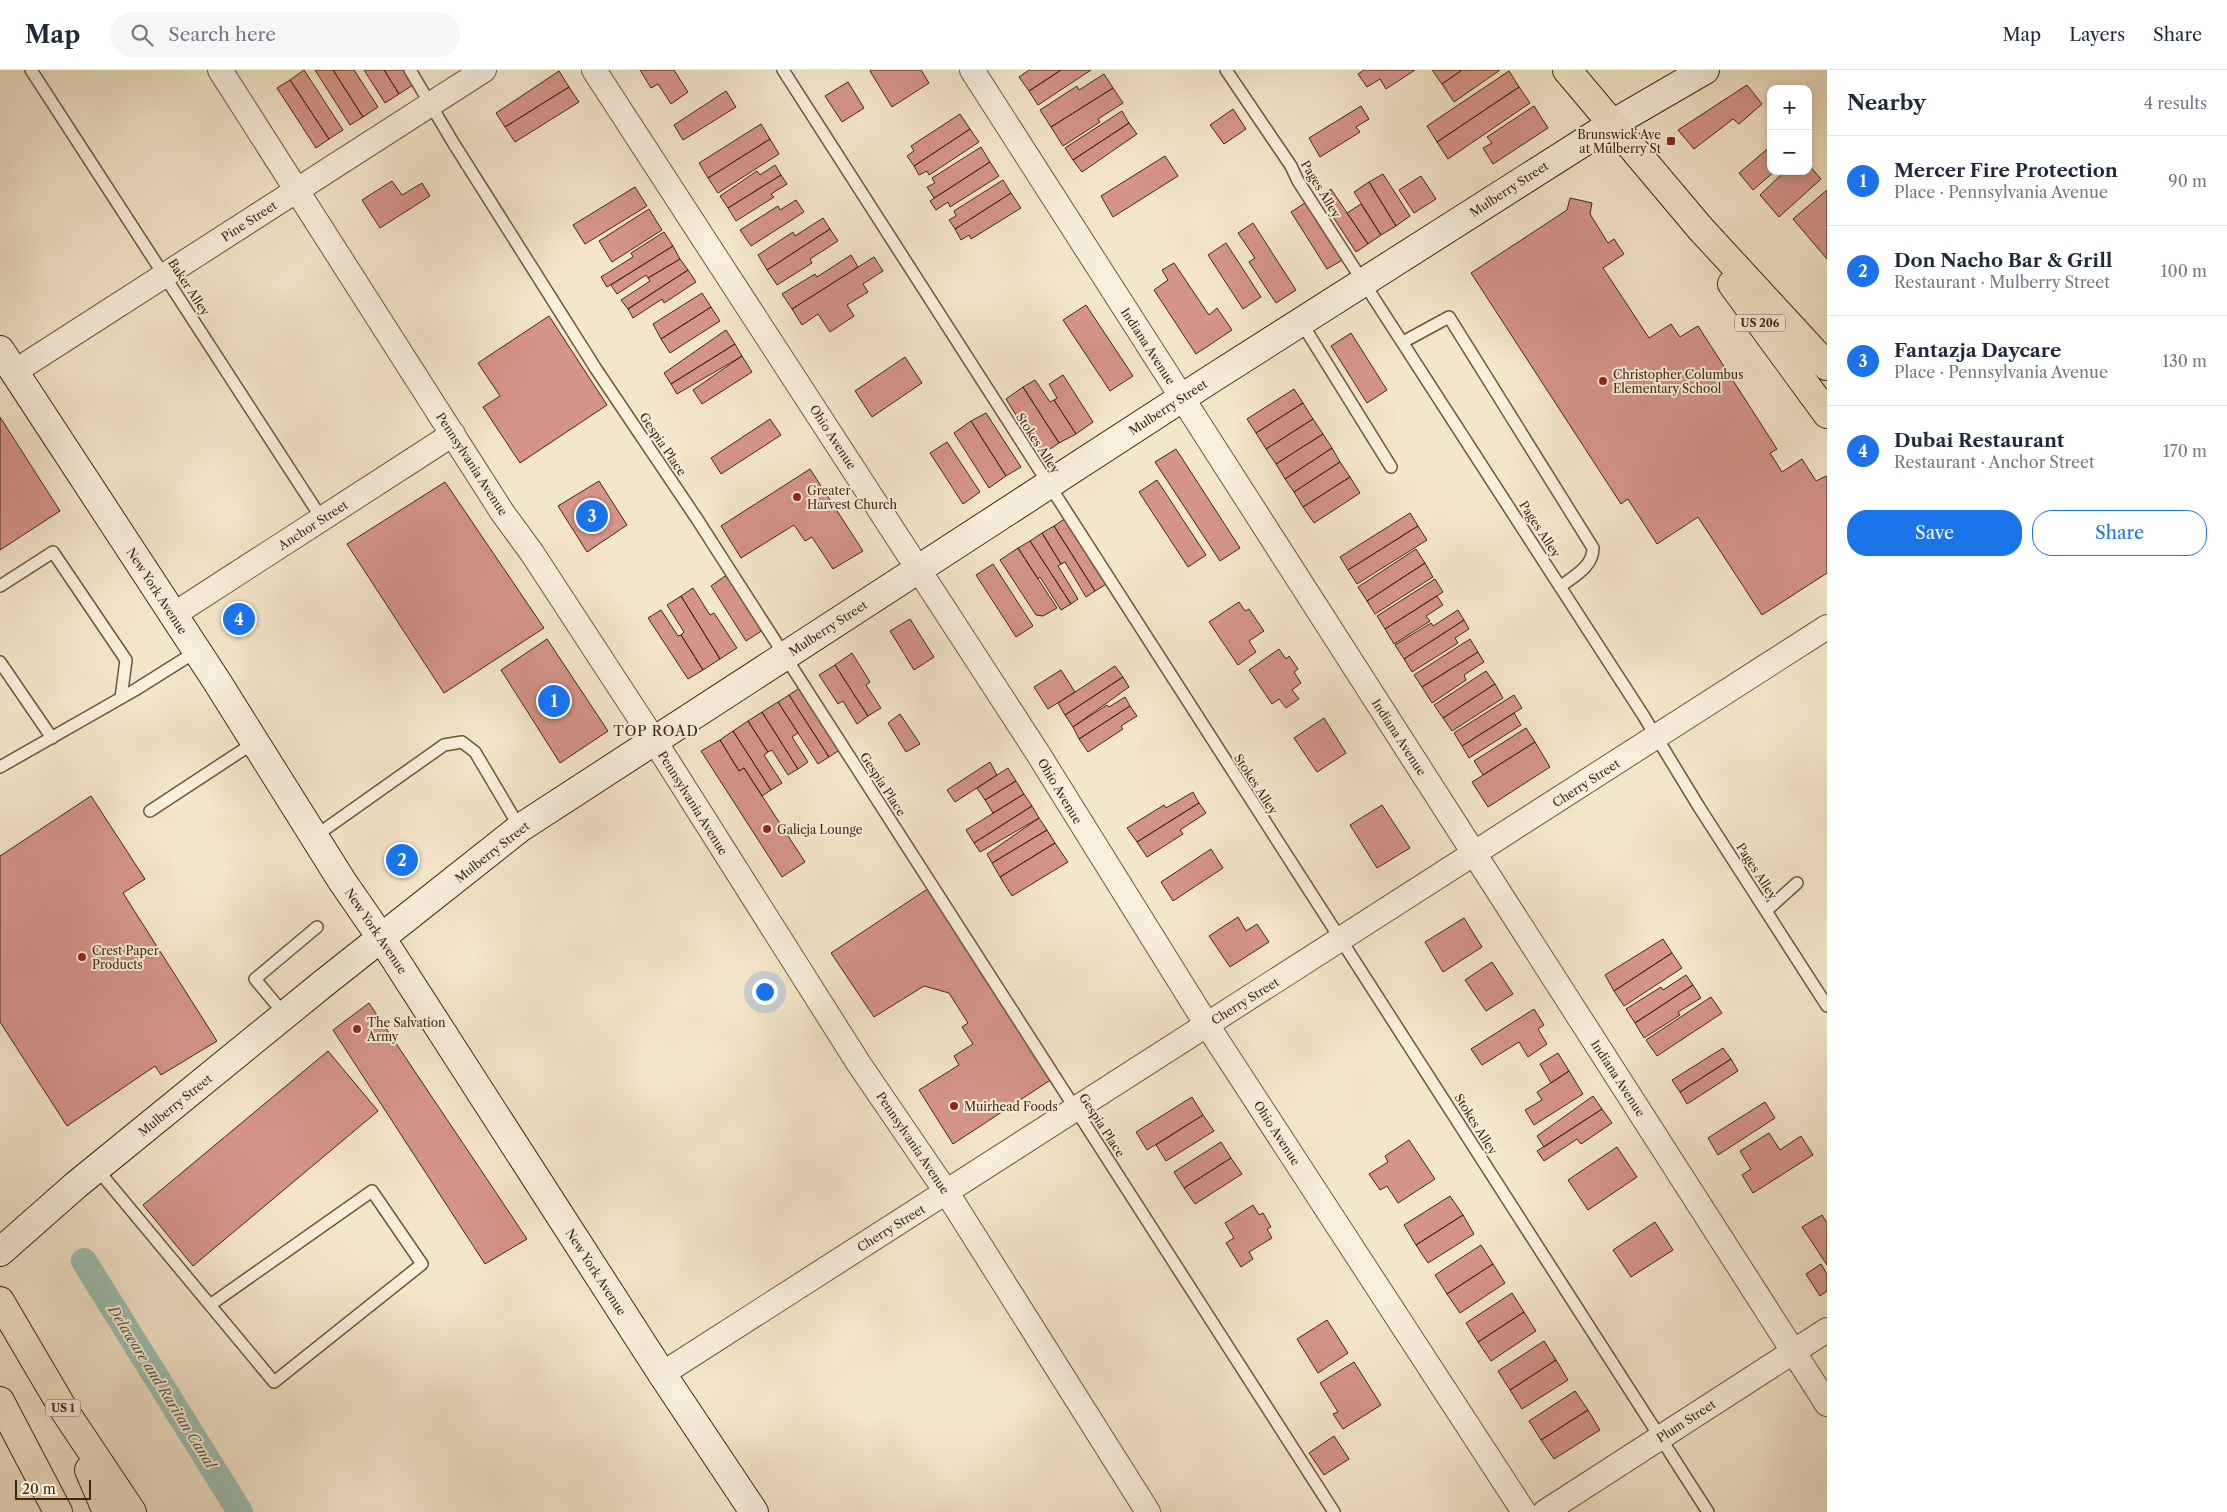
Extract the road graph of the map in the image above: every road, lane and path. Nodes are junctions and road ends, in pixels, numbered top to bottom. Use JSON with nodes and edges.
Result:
{"nodes":[{"id":1,"x":31,"y":70,"type":"edge"},
{"id":2,"x":220,"y":70,"type":"edge"},
{"id":3,"x":410,"y":70,"type":"edge"},
{"id":4,"x":484,"y":70,"type":"edge"},
{"id":5,"x":594,"y":70,"type":"edge"},
{"id":6,"x":783,"y":70,"type":"edge"},
{"id":7,"x":972,"y":70,"type":"edge"},
{"id":8,"x":1226,"y":70,"type":"edge"},
{"id":9,"x":1567,"y":70,"type":"edge"},
{"id":10,"x":1705,"y":70,"type":"edge"},
{"id":11,"x":431,"y":104,"type":"junction"},
{"id":12,"x":1612,"y":124,"type":"junction"},
{"id":13,"x":296,"y":190,"type":"junction"},
{"id":14,"x":1700,"y":228,"type":"junction"},
{"id":15,"x":165,"y":275,"type":"junction"},
{"id":16,"x":1364,"y":282,"type":"junction"},
{"id":17,"x":1301,"y":322,"type":"junction"},
{"id":18,"x":1403,"y":342,"type":"junction"},
{"id":19,"x":7,"y":361,"type":"edge"},
{"id":20,"x":1827,"y":366,"type":"edge"},
{"id":21,"x":1182,"y":398,"type":"junction"},
{"id":22,"x":1827,"y":414,"type":"edge"},
{"id":23,"x":453,"y":434,"type":"junction"},
{"id":24,"x":1391,"y":466,"type":"dead end"},
{"id":25,"x":1049,"y":484,"type":"junction"},
{"id":26,"x":322,"y":519,"type":"junction"},
{"id":27,"x":917,"y":570,"type":"junction"},
{"id":28,"x":0,"y":586,"type":"edge"},
{"id":29,"x":1560,"y":587,"type":"junction"},
{"id":30,"x":173,"y":615,"type":"junction"},
{"id":31,"x":1827,"y":628,"type":"edge"},
{"id":32,"x":197,"y":651,"type":"junction"},
{"id":33,"x":785,"y":656,"type":"junction"},
{"id":34,"x":0,"y":662,"type":"edge"},
{"id":35,"x":121,"y":698,"type":"junction"},
{"id":36,"x":1657,"y":737,"type":"junction"},
{"id":37,"x":52,"y":738,"type":"junction"},
{"id":38,"x":654,"y":740,"type":"junction"},
{"id":39,"x":255,"y":742,"type":"junction"},
{"id":40,"x":0,"y":767,"type":"edge"},
{"id":41,"x":150,"y":811,"type":"dead end"},
{"id":42,"x":520,"y":828,"type":"junction"},
{"id":43,"x":314,"y":837,"type":"junction"},
{"id":44,"x":1475,"y":854,"type":"junction"},
{"id":45,"x":1798,"y":883,"type":"dead end"},
{"id":46,"x":1766,"y":910,"type":"junction"},
{"id":47,"x":316,"y":926,"type":"dead end"},
{"id":48,"x":382,"y":939,"type":"junction"},
{"id":49,"x":1342,"y":939,"type":"junction"},
{"id":50,"x":1827,"y":1006,"type":"edge"},
{"id":51,"x":285,"y":1015,"type":"junction"},
{"id":52,"x":1207,"y":1025,"type":"junction"},
{"id":53,"x":1075,"y":1108,"type":"junction"},
{"id":54,"x":98,"y":1169,"type":"junction"},
{"id":55,"x":947,"y":1193,"type":"junction"},
{"id":56,"x":0,"y":1252,"type":"edge"},
{"id":57,"x":0,"y":1301,"type":"edge"},
{"id":58,"x":210,"y":1305,"type":"junction"},
{"id":59,"x":1827,"y":1330,"type":"edge"},
{"id":60,"x":1793,"y":1351,"type":"junction"},
{"id":61,"x":662,"y":1374,"type":"junction"},
{"id":62,"x":0,"y":1402,"type":"edge"},
{"id":63,"x":1827,"y":1404,"type":"edge"},
{"id":64,"x":64,"y":1410,"type":"junction"},
{"id":65,"x":1660,"y":1437,"type":"junction"},
{"id":66,"x":58,"y":1512,"type":"edge"},
{"id":67,"x":106,"y":1512,"type":"edge"},
{"id":68,"x":132,"y":1512,"type":"edge"},
{"id":69,"x":754,"y":1512,"type":"edge"},
{"id":70,"x":1148,"y":1512,"type":"edge"},
{"id":71,"x":1334,"y":1512,"type":"edge"},
{"id":72,"x":1524,"y":1512,"type":"edge"},
{"id":73,"x":1545,"y":1512,"type":"edge"},
{"id":74,"x":1708,"y":1512,"type":"edge"}],
"edges":[{"from":1,"to":15,"type":"lane","name":"Baker Alley"},
{"from":2,"to":13,"type":"street","name":"Pennsylvania Avenue"},
{"from":3,"to":11,"type":"lane","name":"Gespia Place"},
{"from":4,"to":11,"type":"street","name":"Pine Street"},
{"from":5,"to":27,"type":"street","name":"Ohio Avenue"},
{"from":6,"to":25,"type":"lane","name":"Stokes Alley"},
{"from":7,"to":21,"type":"street","name":"Indiana Avenue"},
{"from":8,"to":16,"type":"lane","name":"Pages Alley"},
{"from":9,"to":12,"type":"main road","number":"US 206"},
{"from":10,"to":12,"type":"street","name":"Mulberry Street"},
{"from":11,"to":13,"type":"street","name":"Pine Street"},
{"from":11,"to":33,"type":"lane","name":"Gespia Place"},
{"from":12,"to":14,"type":"main road","number":"US 206"},
{"from":12,"to":16,"type":"street","name":"Mulberry Street"},
{"from":13,"to":15,"type":"street","name":"Pine Street"},
{"from":13,"to":23,"type":"street","name":"Pennsylvania Avenue"},
{"from":14,"to":20,"type":"main road"},
{"from":14,"to":22,"type":"main road","number":"US 206"},
{"from":15,"to":19,"type":"street","name":"Pine Street"},
{"from":15,"to":26,"type":"lane","name":"Baker Alley"},
{"from":16,"to":17,"type":"street","name":"Mulberry Street"},
{"from":16,"to":18,"type":"lane","name":"Pages Alley"},
{"from":17,"to":21,"type":"street","name":"Mulberry Street"},
{"from":17,"to":24,"type":"lane"},
{"from":18,"to":29,"type":"lane","name":"Pages Alley"},
{"from":18,"to":29,"type":"lane"},
{"from":19,"to":30,"type":"street","name":"New York Avenue"},
{"from":21,"to":25,"type":"street","name":"Mulberry Street"},
{"from":21,"to":44,"type":"street","name":"Indiana Avenue"},
{"from":23,"to":26,"type":"street","name":"Anchor Street"},
{"from":23,"to":38,"type":"street","name":"Pennsylvania Avenue"},
{"from":25,"to":27,"type":"street","name":"Mulberry Street"},
{"from":25,"to":49,"type":"lane","name":"Stokes Alley"},
{"from":26,"to":30,"type":"street","name":"Anchor Street"},
{"from":27,"to":33,"type":"street","name":"Mulberry Street"},
{"from":27,"to":52,"type":"street","name":"Ohio Avenue"},
{"from":28,"to":35,"type":"lane"},
{"from":29,"to":36,"type":"lane","name":"Pages Alley"},
{"from":30,"to":32,"type":"street","name":"New York Avenue"},
{"from":31,"to":36,"type":"street","name":"Cherry Street"},
{"from":32,"to":35,"type":"lane"},
{"from":32,"to":39,"type":"street","name":"New York Avenue"},
{"from":33,"to":38,"type":"street","name":"Mulberry Street"},
{"from":33,"to":53,"type":"lane","name":"Gespia Place"},
{"from":34,"to":37,"type":"lane"},
{"from":35,"to":37,"type":"lane"},
{"from":36,"to":44,"type":"street","name":"Cherry Street"},
{"from":36,"to":46,"type":"lane","name":"Pages Alley"},
{"from":37,"to":40,"type":"lane"},
{"from":38,"to":42,"type":"street","name":"Mulberry Street"},
{"from":38,"to":55,"type":"street","name":"Pennsylvania Avenue"},
{"from":39,"to":41,"type":"lane"},
{"from":39,"to":43,"type":"street","name":"New York Avenue"},
{"from":42,"to":43,"type":"lane"},
{"from":42,"to":48,"type":"street","name":"Mulberry Street"},
{"from":43,"to":48,"type":"street","name":"New York Avenue"},
{"from":44,"to":49,"type":"street","name":"Cherry Street"},
{"from":44,"to":60,"type":"street","name":"Indiana Avenue"},
{"from":45,"to":46,"type":"lane"},
{"from":46,"to":50,"type":"lane","name":"Pages Alley"},
{"from":47,"to":51,"type":"lane"},
{"from":48,"to":51,"type":"street","name":"Mulberry Street"},
{"from":48,"to":61,"type":"street","name":"New York Avenue"},
{"from":49,"to":52,"type":"street","name":"Cherry Street"},
{"from":49,"to":65,"type":"lane","name":"Stokes Alley"},
{"from":51,"to":54,"type":"street","name":"Mulberry Street"},
{"from":52,"to":53,"type":"street","name":"Cherry Street"},
{"from":52,"to":72,"type":"street","name":"Ohio Avenue"},
{"from":53,"to":55,"type":"street","name":"Cherry Street"},
{"from":53,"to":71,"type":"lane","name":"Gespia Place"},
{"from":54,"to":56,"type":"street","name":"Mulberry Street"},
{"from":54,"to":58,"type":"lane"},
{"from":55,"to":61,"type":"street","name":"Cherry Street"},
{"from":55,"to":70,"type":"street","name":"Pennsylvania Avenue"},
{"from":57,"to":64,"type":"main road","number":"US 1"},
{"from":58,"to":58,"type":"lane"},
{"from":59,"to":60,"type":"street","name":"Plum Street"},
{"from":60,"to":63,"type":"street","name":"Indiana Avenue"},
{"from":60,"to":65,"type":"street","name":"Plum Street"},
{"from":61,"to":69,"type":"street","name":"New York Avenue"},
{"from":62,"to":66,"type":"main road"},
{"from":64,"to":67,"type":"main road"},
{"from":64,"to":68,"type":"main road","number":"US 1"},
{"from":65,"to":73,"type":"street","name":"Plum Street"},
{"from":65,"to":74,"type":"lane","name":"Stokes Alley"}]}
